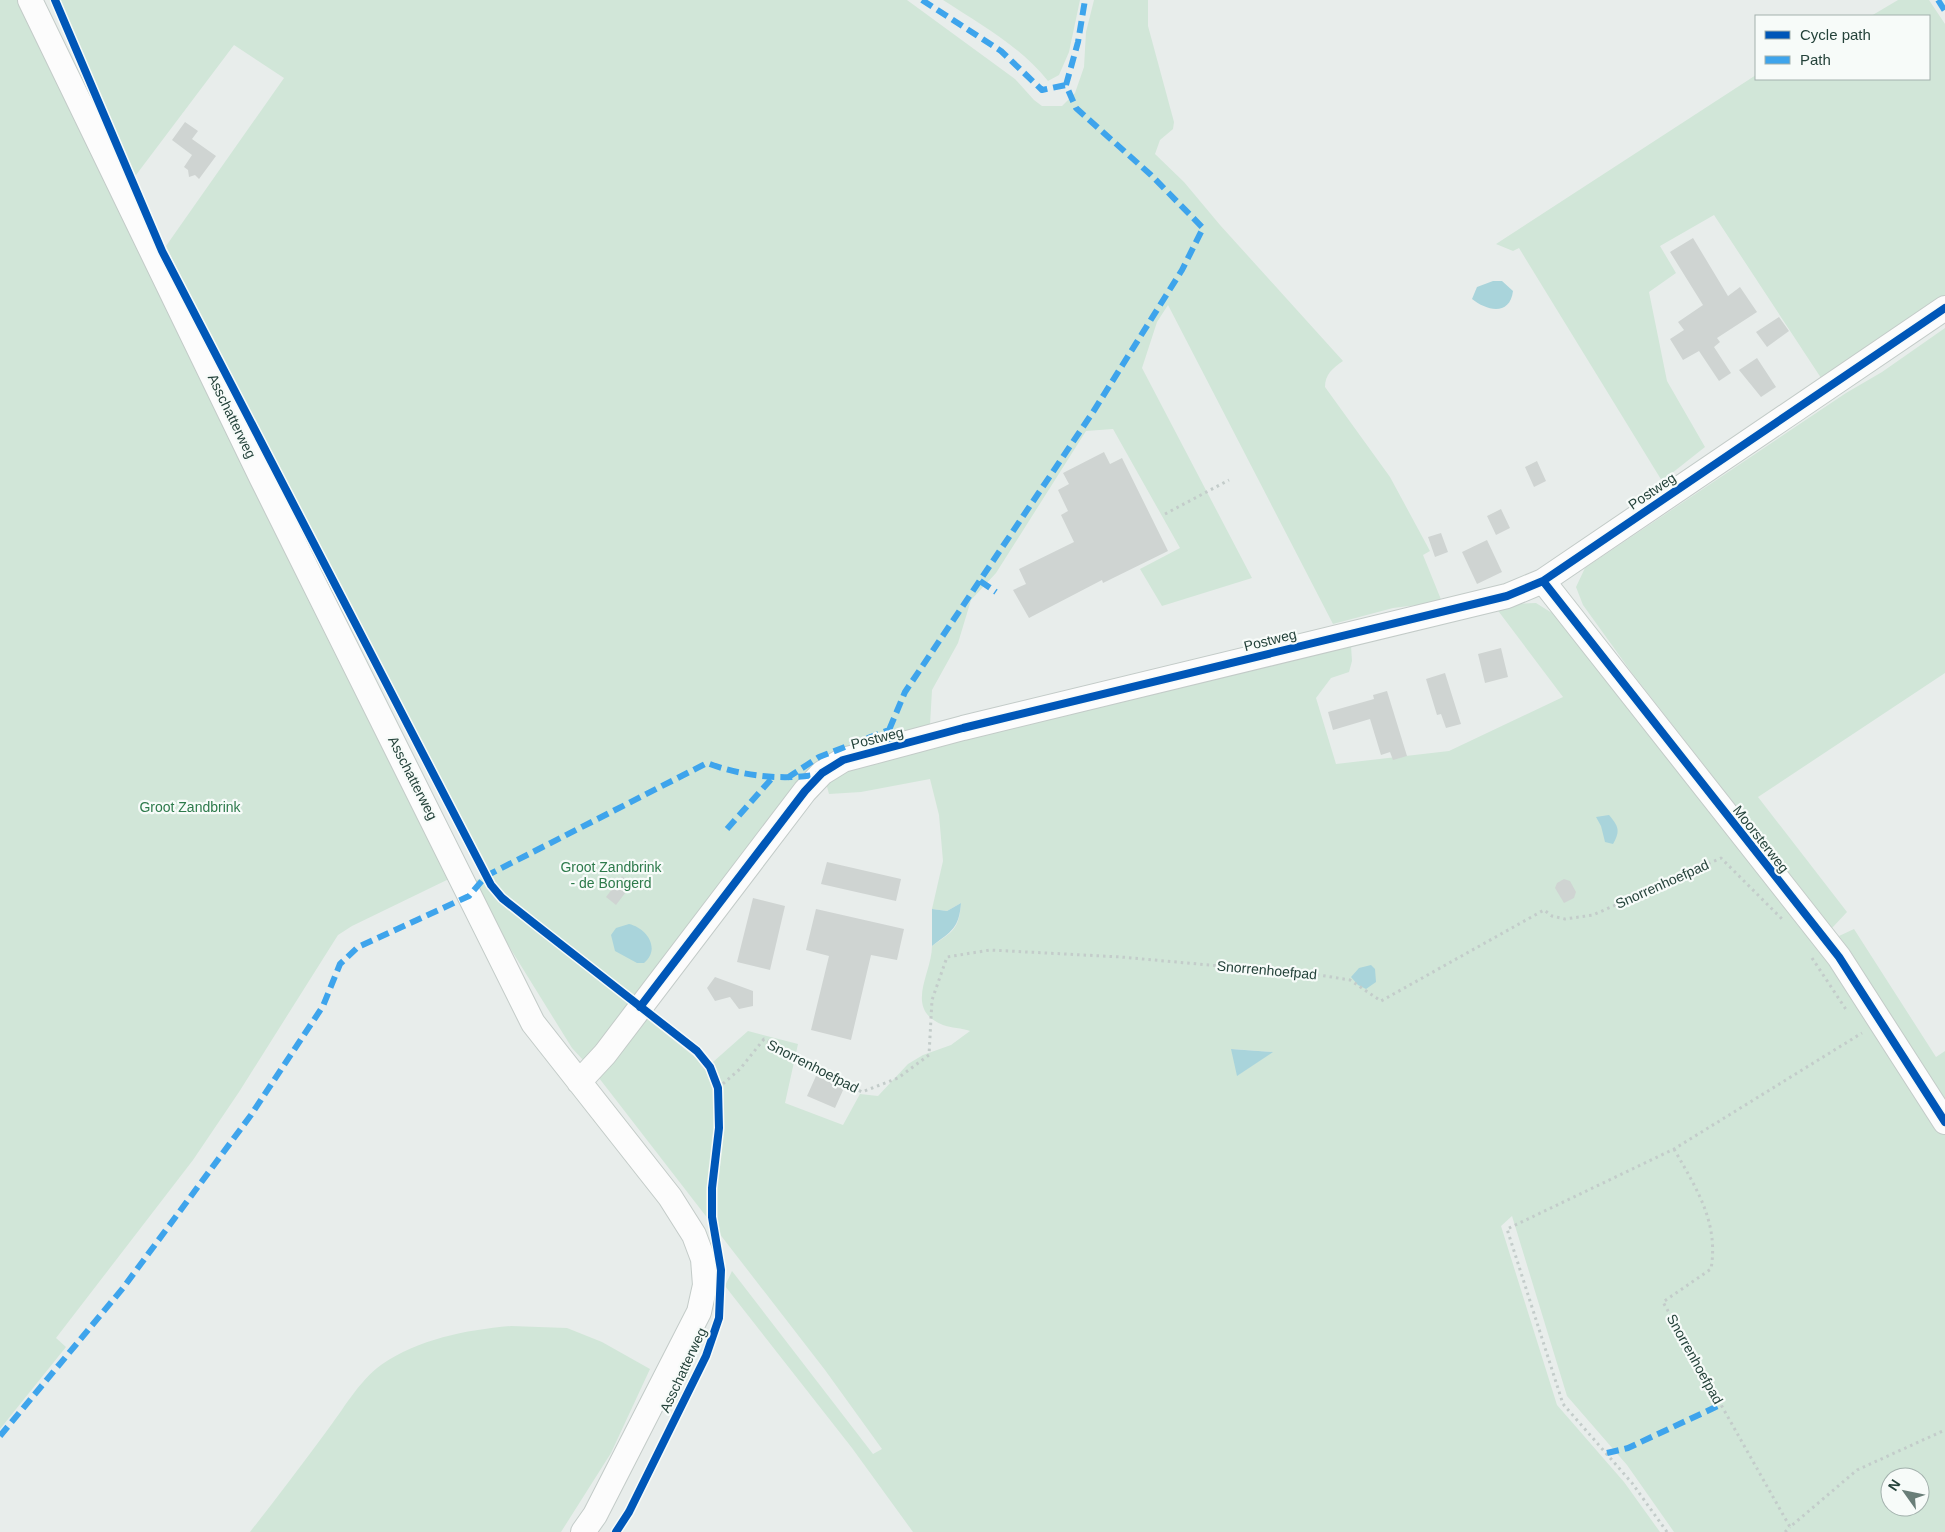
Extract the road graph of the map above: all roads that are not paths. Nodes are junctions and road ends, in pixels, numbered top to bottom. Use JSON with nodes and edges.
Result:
{"nodes":[{"id":1,"x":30,"y":0,"type":"edge"},
{"id":2,"x":1945,"y":308,"type":"edge"},
{"id":3,"x":1543,"y":581,"type":"junction"},
{"id":4,"x":579,"y":1082,"type":"junction"},
{"id":5,"x":1945,"y":1122,"type":"edge"},
{"id":6,"x":583,"y":1532,"type":"edge"}],
"edges":[{"from":1,"to":4,"type":"street","name":"Asschatterweg"},
{"from":2,"to":3,"type":"street","name":"Postweg"},
{"from":3,"to":4,"type":"street","name":"Postweg"},
{"from":3,"to":5,"type":"street","name":"Moorsterweg"},
{"from":4,"to":6,"type":"street","name":"Asschatterweg"}]}
